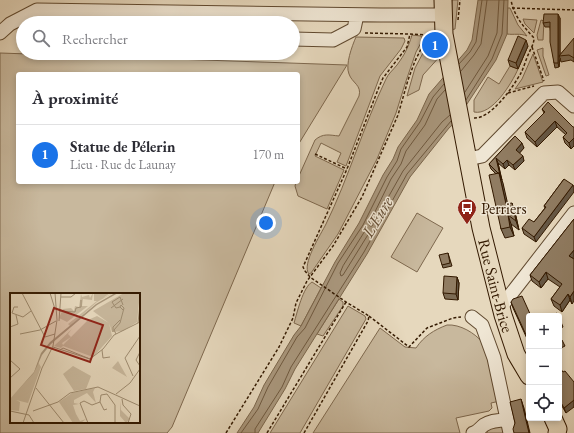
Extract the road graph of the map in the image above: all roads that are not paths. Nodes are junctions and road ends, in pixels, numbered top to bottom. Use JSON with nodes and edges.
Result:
{"nodes":[{"id":1,"x":448,"y":13,"type":"edge"},
{"id":2,"x":357,"y":15,"type":"junction"},
{"id":3,"x":26,"y":16,"type":"edge"},
{"id":4,"x":16,"y":21,"type":"edge"},
{"id":5,"x":10,"y":24,"type":"junction"},
{"id":6,"x":16,"y":26,"type":"edge"},
{"id":7,"x":0,"y":33,"type":"edge"},
{"id":8,"x":300,"y":39,"type":"edge"},
{"id":9,"x":572,"y":98,"type":"edge"},
{"id":10,"x":468,"y":159,"type":"junction"},
{"id":11,"x":574,"y":213,"type":"edge"},
{"id":12,"x":501,"y":307,"type":"junction"},
{"id":13,"x":472,"y":317,"type":"road end"},
{"id":14,"x":526,"y":371,"type":"edge"},
{"id":15,"x":507,"y":420,"type":"junction"},
{"id":16,"x":473,"y":433,"type":"edge"},
{"id":17,"x":510,"y":433,"type":"edge"}],
"edges":[{"from":1,"to":2,"type":"street"},
{"from":1,"to":10,"type":"main road","name":"Rue Saint-Brice"},
{"from":2,"to":3,"type":"street"},
{"from":2,"to":8,"type":"street"},
{"from":4,"to":5,"type":"street"},
{"from":5,"to":6,"type":"street"},
{"from":5,"to":7,"type":"street"},
{"from":9,"to":10,"type":"street"},
{"from":10,"to":12,"type":"main road","name":"Rue Saint-Brice"},
{"from":11,"to":12,"type":"street"},
{"from":12,"to":14,"type":"main road","name":"Rue Saint-Brice"},
{"from":13,"to":15,"type":"street"},
{"from":15,"to":16,"type":"street"},
{"from":15,"to":17,"type":"street"}]}
